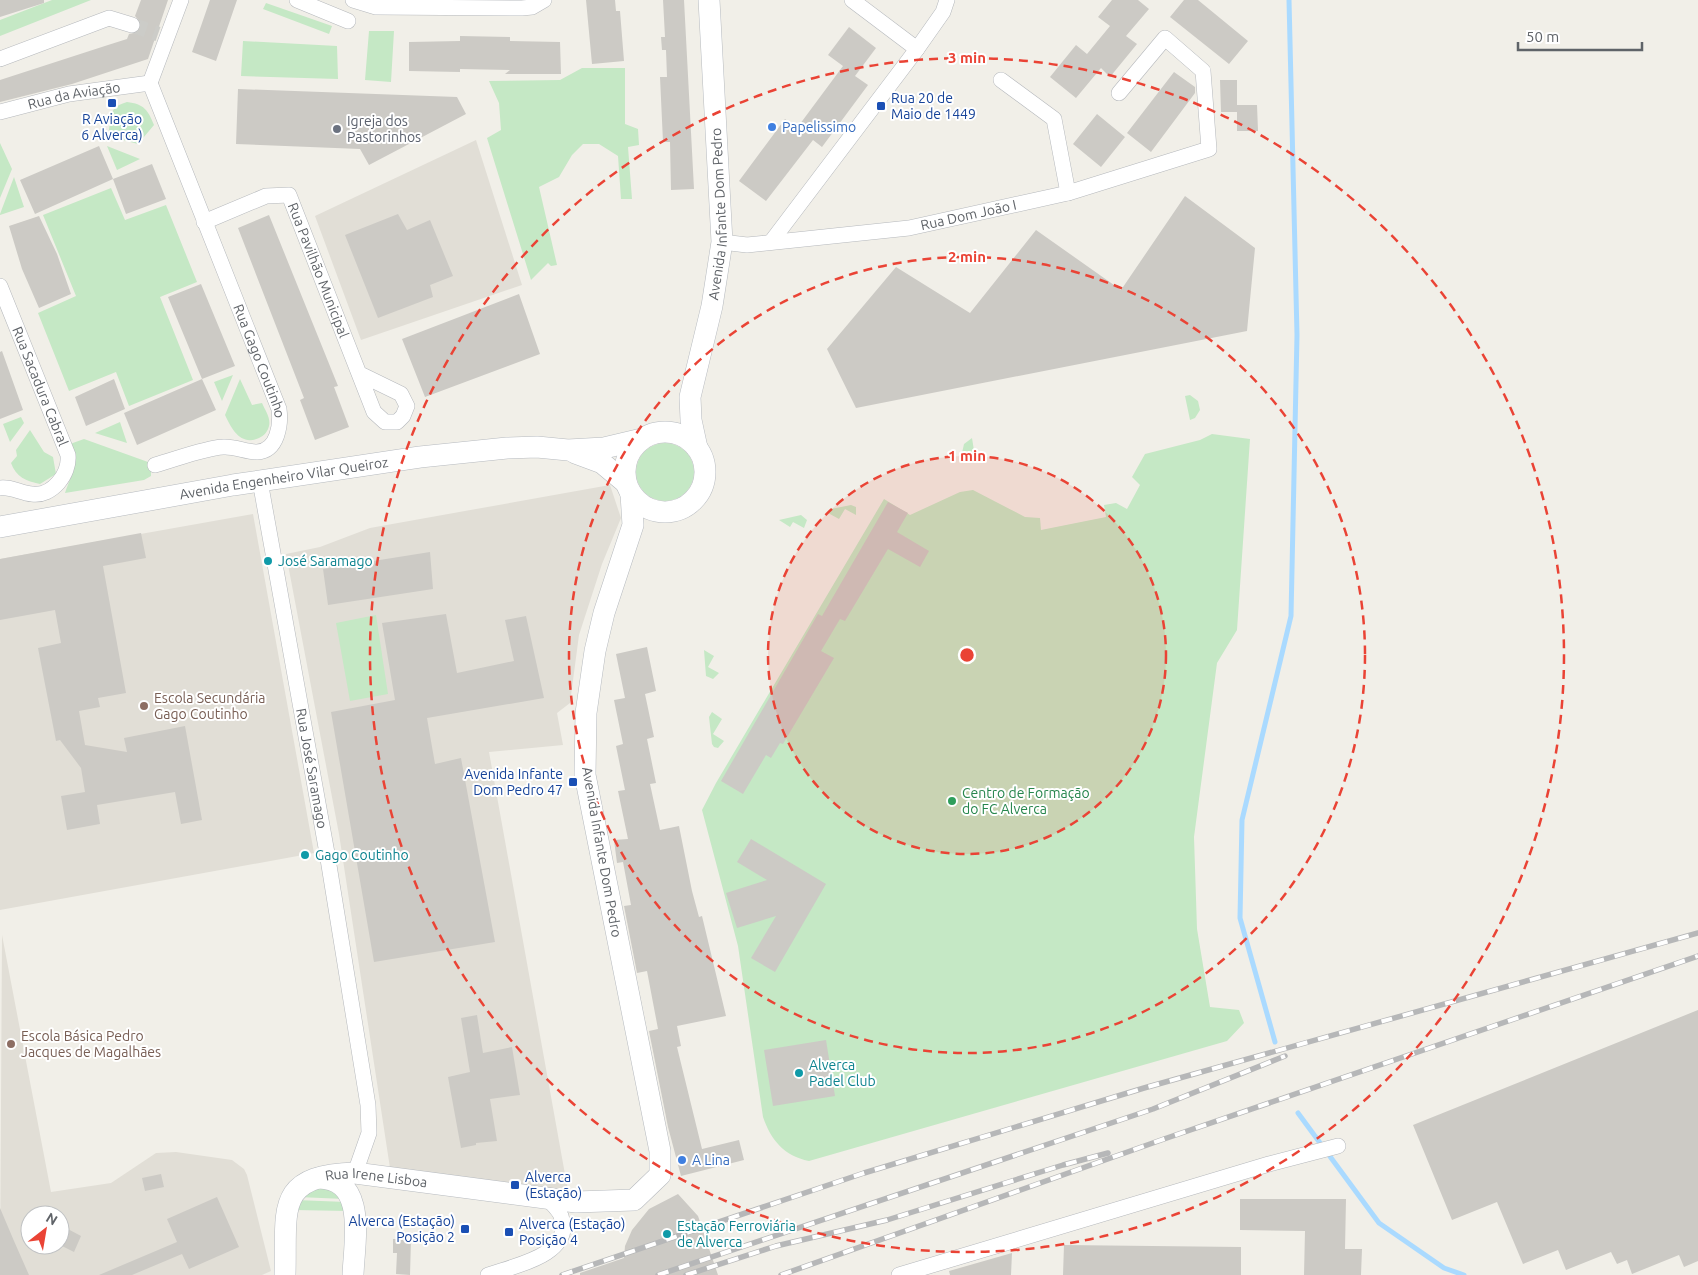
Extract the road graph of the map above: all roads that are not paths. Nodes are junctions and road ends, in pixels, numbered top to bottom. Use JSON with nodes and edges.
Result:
{"nodes":[{"id":1,"x":180,"y":0,"type":"edge"},
{"id":2,"x":297,"y":0,"type":"edge"},
{"id":3,"x":544,"y":0,"type":"edge"},
{"id":4,"x":709,"y":0,"type":"edge"},
{"id":5,"x":852,"y":0,"type":"edge"},
{"id":6,"x":947,"y":0,"type":"edge"},
{"id":7,"x":353,"y":1,"type":"edge"},
{"id":8,"x":348,"y":20,"type":"dead end"},
{"id":9,"x":132,"y":25,"type":"tunnel mouth"},
{"id":10,"x":917,"y":49,"type":"junction"},
{"id":11,"x":0,"y":59,"type":"edge"},
{"id":12,"x":1001,"y":80,"type":"dead end"},
{"id":13,"x":150,"y":82,"type":"junction"},
{"id":14,"x":1119,"y":93,"type":"dead end"},
{"id":15,"x":0,"y":112,"type":"edge"},
{"id":16,"x":1068,"y":193,"type":"junction"},
{"id":17,"x":204,"y":222,"type":"junction"},
{"id":18,"x":722,"y":242,"type":"junction"},
{"id":19,"x":770,"y":242,"type":"junction"},
{"id":20,"x":0,"y":286,"type":"edge"},
{"id":21,"x":360,"y":374,"type":"dead end"},
{"id":22,"x":690,"y":397,"type":"junction"},
{"id":23,"x":647,"y":436,"type":"junction"},
{"id":24,"x":697,"y":448,"type":"junction"},
{"id":25,"x":568,"y":450,"type":"junction"},
{"id":26,"x":155,"y":465,"type":"dead end"},
{"id":27,"x":260,"y":482,"type":"junction"},
{"id":28,"x":0,"y":488,"type":"edge"},
{"id":29,"x":629,"y":488,"type":"junction"},
{"id":30,"x":0,"y":527,"type":"edge"},
{"id":31,"x":1335,"y":1146,"type":"dead end"},
{"id":32,"x":356,"y":1173,"type":"junction"},
{"id":33,"x":314,"y":1179,"type":"junction"},
{"id":34,"x":547,"y":1198,"type":"junction"},
{"id":35,"x":634,"y":1200,"type":"joint"},
{"id":36,"x":354,"y":1213,"type":"junction"},
{"id":37,"x":285,"y":1275,"type":"edge"},
{"id":38,"x":353,"y":1275,"type":"edge"},
{"id":39,"x":488,"y":1275,"type":"edge"},
{"id":40,"x":899,"y":1275,"type":"edge"}],
"edges":[{"from":1,"to":13,"type":"street"},
{"from":2,"to":8,"type":"street"},
{"from":3,"to":7,"type":"street"},
{"from":4,"to":18,"type":"main road","name":"Avenida Infante Dom Pedro"},
{"from":5,"to":10,"type":"street"},
{"from":6,"to":10,"type":"street"},
{"from":9,"to":11,"type":"street"},
{"from":10,"to":19,"type":"street"},
{"from":12,"to":16,"type":"street"},
{"from":13,"to":15,"type":"street","name":"Rua da Aviação"},
{"from":13,"to":17,"type":"street"},
{"from":14,"to":16,"type":"street","name":"Rua Dom João I"},
{"from":16,"to":19,"type":"street","name":"Rua Dom João I"},
{"from":17,"to":21,"type":"street","name":"Rua Pavilhão Municipal"},
{"from":17,"to":26,"type":"street","name":"Rua Gago Coutinho"},
{"from":18,"to":19,"type":"street","name":"Rua Dom João I"},
{"from":18,"to":22,"type":"main road","name":"Avenida Infante Dom Pedro"},
{"from":20,"to":28,"type":"street","name":"Rua Sacadura Cabral"},
{"from":22,"to":23,"type":"main road","name":"Avenida Infante Dom Pedro"},
{"from":22,"to":24,"type":"main road","name":"Avenida Infante Dom Pedro"},
{"from":23,"to":24,"type":"main road"},
{"from":23,"to":25,"type":"main road","name":"Avenida Engenheiro Vilar Queiroz"},
{"from":23,"to":29,"type":"main road"},
{"from":24,"to":29,"type":"main road"},
{"from":25,"to":27,"type":"main road","name":"Avenida Engenheiro Vilar Queiroz"},
{"from":25,"to":29,"type":"main road","name":"Avenida Engenheiro Vilar Queiroz"},
{"from":27,"to":30,"type":"main road","name":"Avenida Engenheiro Vilar Queiroz"},
{"from":27,"to":32,"type":"street","name":"Rua José Saramago"},
{"from":29,"to":35,"type":"main road","name":"Avenida Infante Dom Pedro"},
{"from":31,"to":40,"type":"street"},
{"from":32,"to":33,"type":"main road","name":"Rua Irene Lisboa"},
{"from":32,"to":34,"type":"main road","name":"Rua Irene Lisboa"},
{"from":32,"to":36,"type":"main road"},
{"from":33,"to":36,"type":"main road"},
{"from":33,"to":37,"type":"main road","name":"Rua Irene Lisboa"},
{"from":34,"to":35,"type":"main road","name":"Rua Irene Lisboa"},
{"from":34,"to":39,"type":"street"},
{"from":36,"to":38,"type":"main road"}]}
